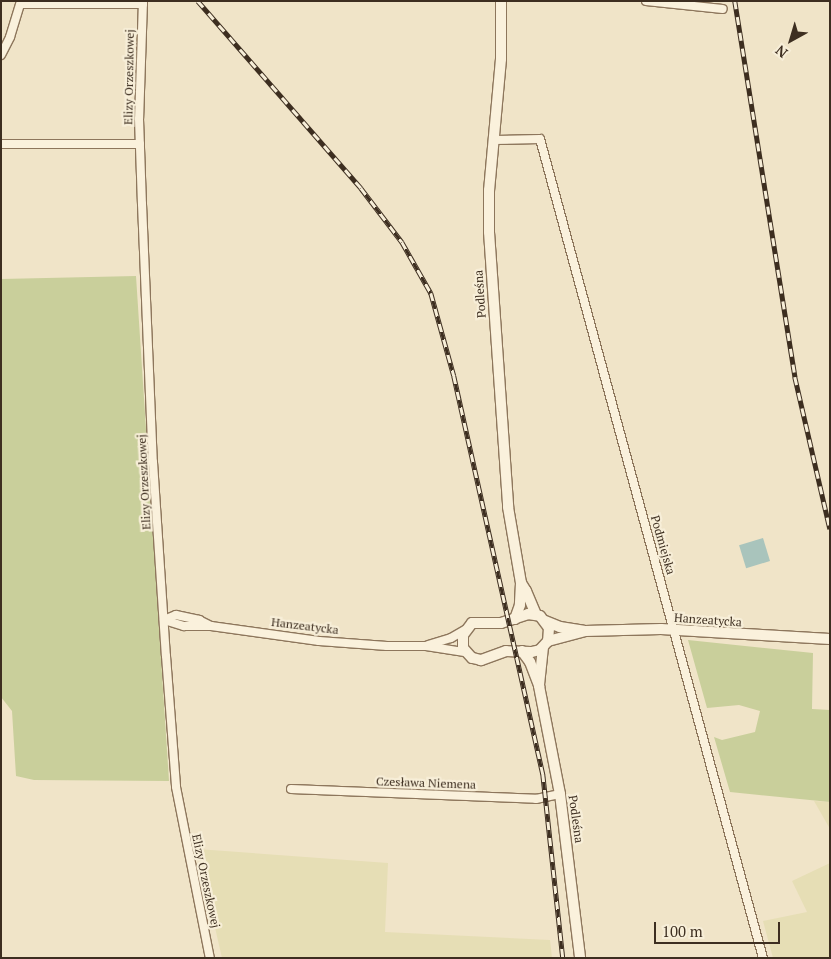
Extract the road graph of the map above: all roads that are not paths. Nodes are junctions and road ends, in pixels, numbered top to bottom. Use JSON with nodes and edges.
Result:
{"nodes":[{"id":1,"x":646,"y":1,"type":"edge"},
{"id":2,"x":501,"y":2,"type":"edge"},
{"id":3,"x":21,"y":3,"type":"edge"},
{"id":4,"x":143,"y":3,"type":"edge"},
{"id":5,"x":723,"y":9,"type":"dead end"},
{"id":6,"x":1,"y":55,"type":"edge"},
{"id":7,"x":494,"y":140,"type":"junction"},
{"id":8,"x":1,"y":144,"type":"edge"},
{"id":9,"x":140,"y":144,"type":"junction"},
{"id":10,"x":521,"y":584,"type":"junction"},
{"id":11,"x":536,"y":615,"type":"junction"},
{"id":12,"x":515,"y":618,"type":"junction"},
{"id":13,"x":164,"y":620,"type":"junction"},
{"id":14,"x":545,"y":621,"type":"junction"},
{"id":15,"x":465,"y":630,"type":"junction"},
{"id":16,"x":674,"y":630,"type":"junction"},
{"id":17,"x":585,"y":631,"type":"junction"},
{"id":18,"x":830,"y":639,"type":"edge"},
{"id":19,"x":545,"y":644,"type":"junction"},
{"id":20,"x":426,"y":646,"type":"junction"},
{"id":21,"x":522,"y":651,"type":"junction"},
{"id":22,"x":465,"y":652,"type":"junction"},
{"id":23,"x":539,"y":686,"type":"junction"},
{"id":24,"x":291,"y":789,"type":"dead end"},
{"id":25,"x":560,"y":794,"type":"junction"},
{"id":26,"x":210,"y":958,"type":"edge"},
{"id":27,"x":580,"y":958,"type":"edge"},
{"id":28,"x":764,"y":958,"type":"edge"}],
"edges":[{"from":1,"to":5,"type":"street"},
{"from":2,"to":7,"type":"street","name":"Podleśna"},
{"from":3,"to":4,"type":"street"},
{"from":3,"to":6,"type":"street"},
{"from":4,"to":9,"type":"street","name":"Elizy Orzeszkowej"},
{"from":7,"to":10,"type":"street","name":"Podleśna"},
{"from":7,"to":16,"type":"street","name":"Podmiejska"},
{"from":8,"to":9,"type":"street"},
{"from":9,"to":13,"type":"street","name":"Elizy Orzeszkowej"},
{"from":10,"to":11,"type":"street","name":"Podleśna"},
{"from":10,"to":12,"type":"street","name":"Podleśna"},
{"from":11,"to":12,"type":"street"},
{"from":11,"to":14,"type":"street","name":"Hanzeatycka"},
{"from":12,"to":15,"type":"street"},
{"from":13,"to":20,"type":"street","name":"Hanzeatycka"},
{"from":13,"to":26,"type":"street","name":"Elizy Orzeszkowej"},
{"from":14,"to":17,"type":"street","name":"Hanzeatycka"},
{"from":14,"to":19,"type":"street","name":"Podleśna"},
{"from":15,"to":20,"type":"street","name":"Hanzeatycka"},
{"from":15,"to":22,"type":"street"},
{"from":16,"to":17,"type":"street","name":"Hanzeatycka"},
{"from":16,"to":18,"type":"street","name":"Hanzeatycka"},
{"from":16,"to":28,"type":"street","name":"Podmiejska"},
{"from":17,"to":19,"type":"street","name":"Hanzeatycka"},
{"from":19,"to":21,"type":"street","name":"Hanzeatycka"},
{"from":19,"to":23,"type":"street","name":"Podleśna"},
{"from":20,"to":22,"type":"street","name":"Hanzeatycka"},
{"from":21,"to":22,"type":"street","name":"Hanzeatycka"},
{"from":21,"to":23,"type":"street","name":"Podleśna"},
{"from":23,"to":25,"type":"street","name":"Podleśna"},
{"from":24,"to":25,"type":"street","name":"Czesława Niemena"},
{"from":25,"to":27,"type":"street","name":"Podleśna"}]}
